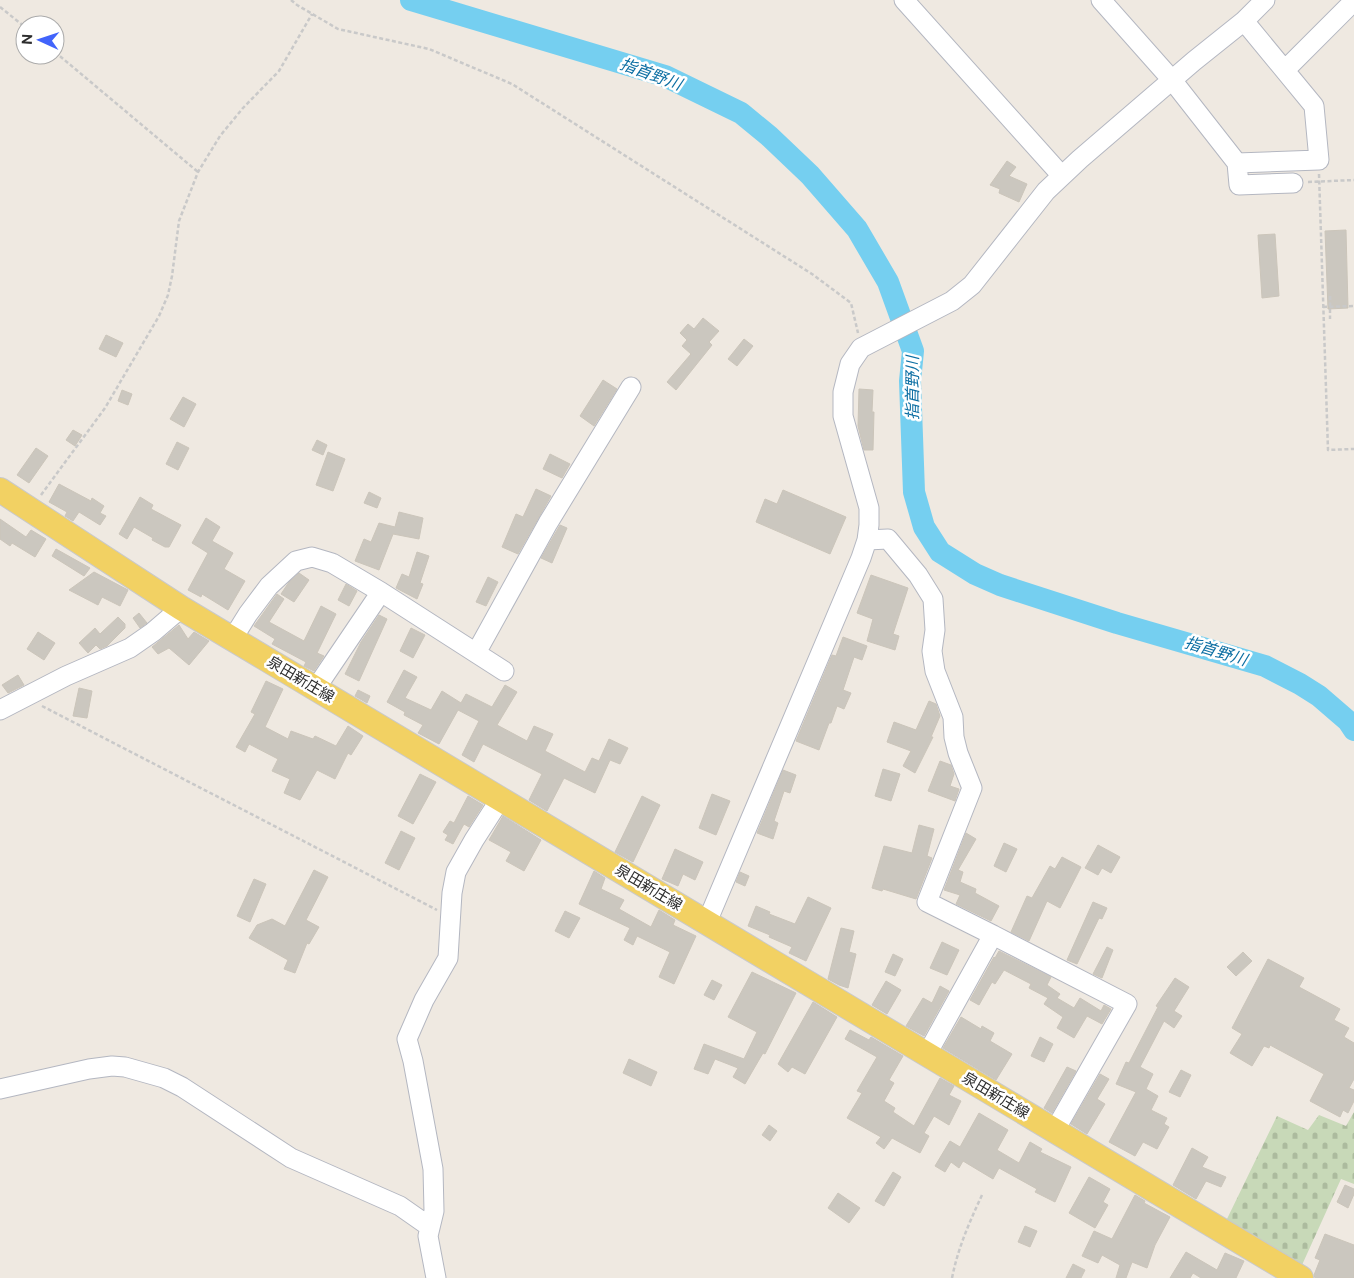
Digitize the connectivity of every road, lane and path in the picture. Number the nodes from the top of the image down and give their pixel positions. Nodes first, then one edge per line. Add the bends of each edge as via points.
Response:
1 (291, 0) edge
2 (904, 0) edge
3 (1101, 0) edge
4 (1265, 0) edge
5 (1354, 1) edge
6 (0, 7) edge
7 (312, 14) junction
8 (15, 19) edge
9 (1244, 21) junction
10 (65, 60) edge
11 (1285, 70) junction
12 (1172, 80) junction
13 (1319, 160) junction
14 (1237, 163) junction
15 (198, 172) junction
16 (1062, 176) junction
17 (1354, 180) edge
18 (1320, 182) junction
19 (1293, 183) joint
20 (1330, 296) dead end
21 (1354, 306) edge
22 (1323, 307) junction
23 (1330, 307) junction
24 (1330, 319) dead end
25 (861, 348) junction
26 (631, 387) dead end
27 (1354, 449) edge
28 (0, 490) edge
29 (30, 510) junction
30 (867, 540) junction
31 (381, 592) junction
32 (182, 608) junction
33 (233, 638) junction
34 (476, 654) junction
35 (504, 672) dead end
36 (316, 688) junction
37 (25, 697) junction
38 (0, 710) edge
39 (501, 798) junction
40 (450, 917) junction
41 (706, 922) junction
42 (994, 935) junction
43 (928, 1054) junction
44 (0, 1089) edge
45 (1055, 1130) junction
46 (982, 1195) dead end
47 (430, 1227) junction
48 (436, 1278) edge
49 (952, 1278) edge
50 (1301, 1278) edge

1 - 7 path
2 - 16 street
3 - 12 street
4 - 9 street
5 - 11 street
6 - 8 path
7 - 15 path via 279,71 242,108
7 - 25 path via 338,29 429,49 512,84 812,274 851,303
9 - 11 street
9 - 12 street
10 - 15 path
11 - 13 street via 1314,106
12 - 14 street
12 - 16 street
13 - 14 street
13 - 18 path
14 - 19 street via 1239,185
15 - 29 path via 179,221 168,295 159,316 105,408
16 - 25 street via 972,285 952,302
17 - 18 path
18 - 19 path
18 - 22 path
20 - 23 path
21 - 23 path
22 - 23 path
22 - 27 path via 1328,450
23 - 24 path
25 - 30 street via 850,364 843,392 843,416 869,508
26 - 34 street via 548,523
28 - 29 main road, 泉田新庄線
29 - 32 main road, 泉田新庄線
30 - 41 street
30 - 42 street via 888,539 933,599 935,671 953,717 958,753 972,788 927,902
31 - 33 street via 332,563 312,557 296,561 269,586
31 - 34 street
31 - 36 street
32 - 33 main road, 泉田新庄線
32 - 37 street via 130,648 96,661
33 - 36 main road, 泉田新庄線
34 - 35 street
36 - 39 main road, 泉田新庄線
37 - 38 street
37 - 40 path
39 - 40 street via 456,872
39 - 41 main road, 泉田新庄線
40 - 47 street via 448,958 424,1000 408,1039 432,1169 434,1211
41 - 43 main road, 泉田新庄線
42 - 43 street
42 - 45 street via 1127,1004
43 - 45 main road, 泉田新庄線
44 - 47 street via 112,1066 125,1066 164,1078 291,1158 400,1206
45 - 50 main road, 泉田新庄線
46 - 49 path via 966,1228
47 - 48 street via 428,1236

